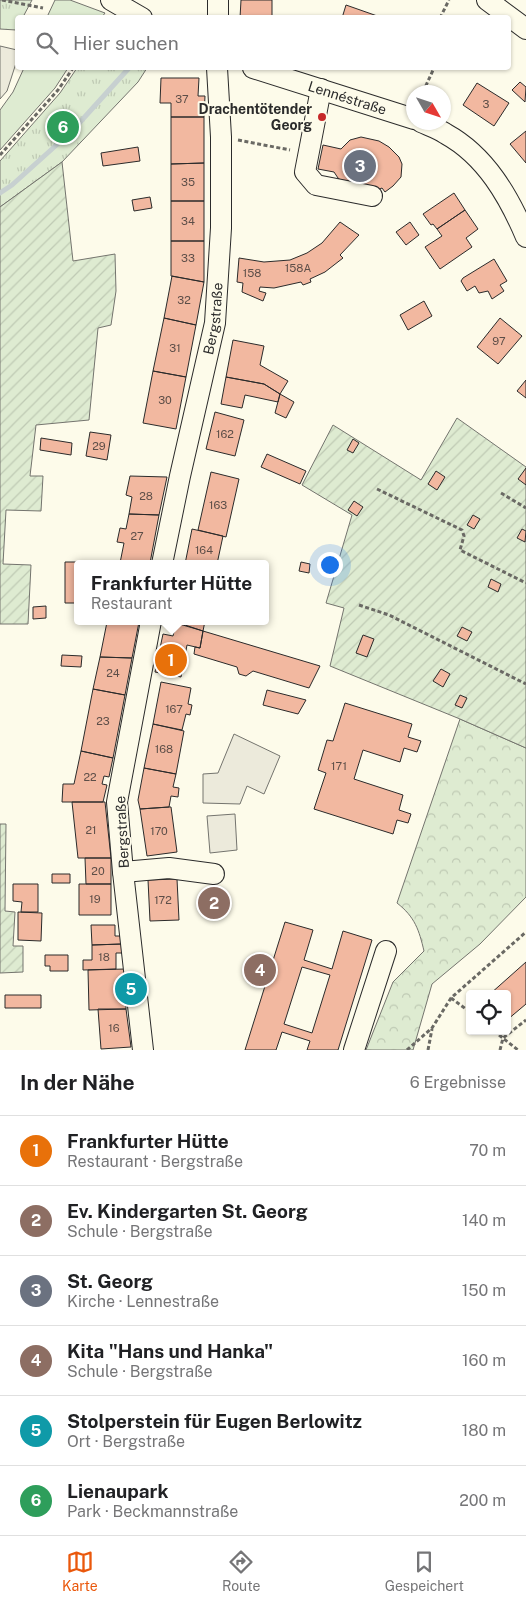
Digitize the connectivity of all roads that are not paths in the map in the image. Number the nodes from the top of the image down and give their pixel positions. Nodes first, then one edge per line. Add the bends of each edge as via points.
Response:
1 (111, 0) edge
2 (218, 0) edge
3 (486, 0) edge
4 (137, 15) edge
5 (218, 15) edge
6 (507, 15) edge
7 (511, 18) edge
8 (526, 29) edge
9 (217, 70) edge
10 (260, 70) edge
11 (321, 88) junction
12 (406, 116) edge
13 (438, 130) edge
14 (372, 196) dead end
15 (526, 237) edge
16 (163, 560) edge
17 (151, 625) edge
18 (123, 872) junction
19 (214, 874) dead end
20 (386, 951) dead end
21 (148, 1048) edge
22 (354, 1050) edge

1 - 4 street
2 - 5 street
3 - 6 street
7 - 8 street
9 - 16 street, Bergstraße via 221,228 215,323
10 - 11 street, Lennéstraße
11 - 12 street, Lennéstraße
11 - 14 street via 305,172 316,185
13 - 15 street via 474,154 498,182
17 - 18 street, Bergstraße via 117,802
18 - 19 street via 168,868
18 - 21 street, Bergstraße
20 - 22 street

